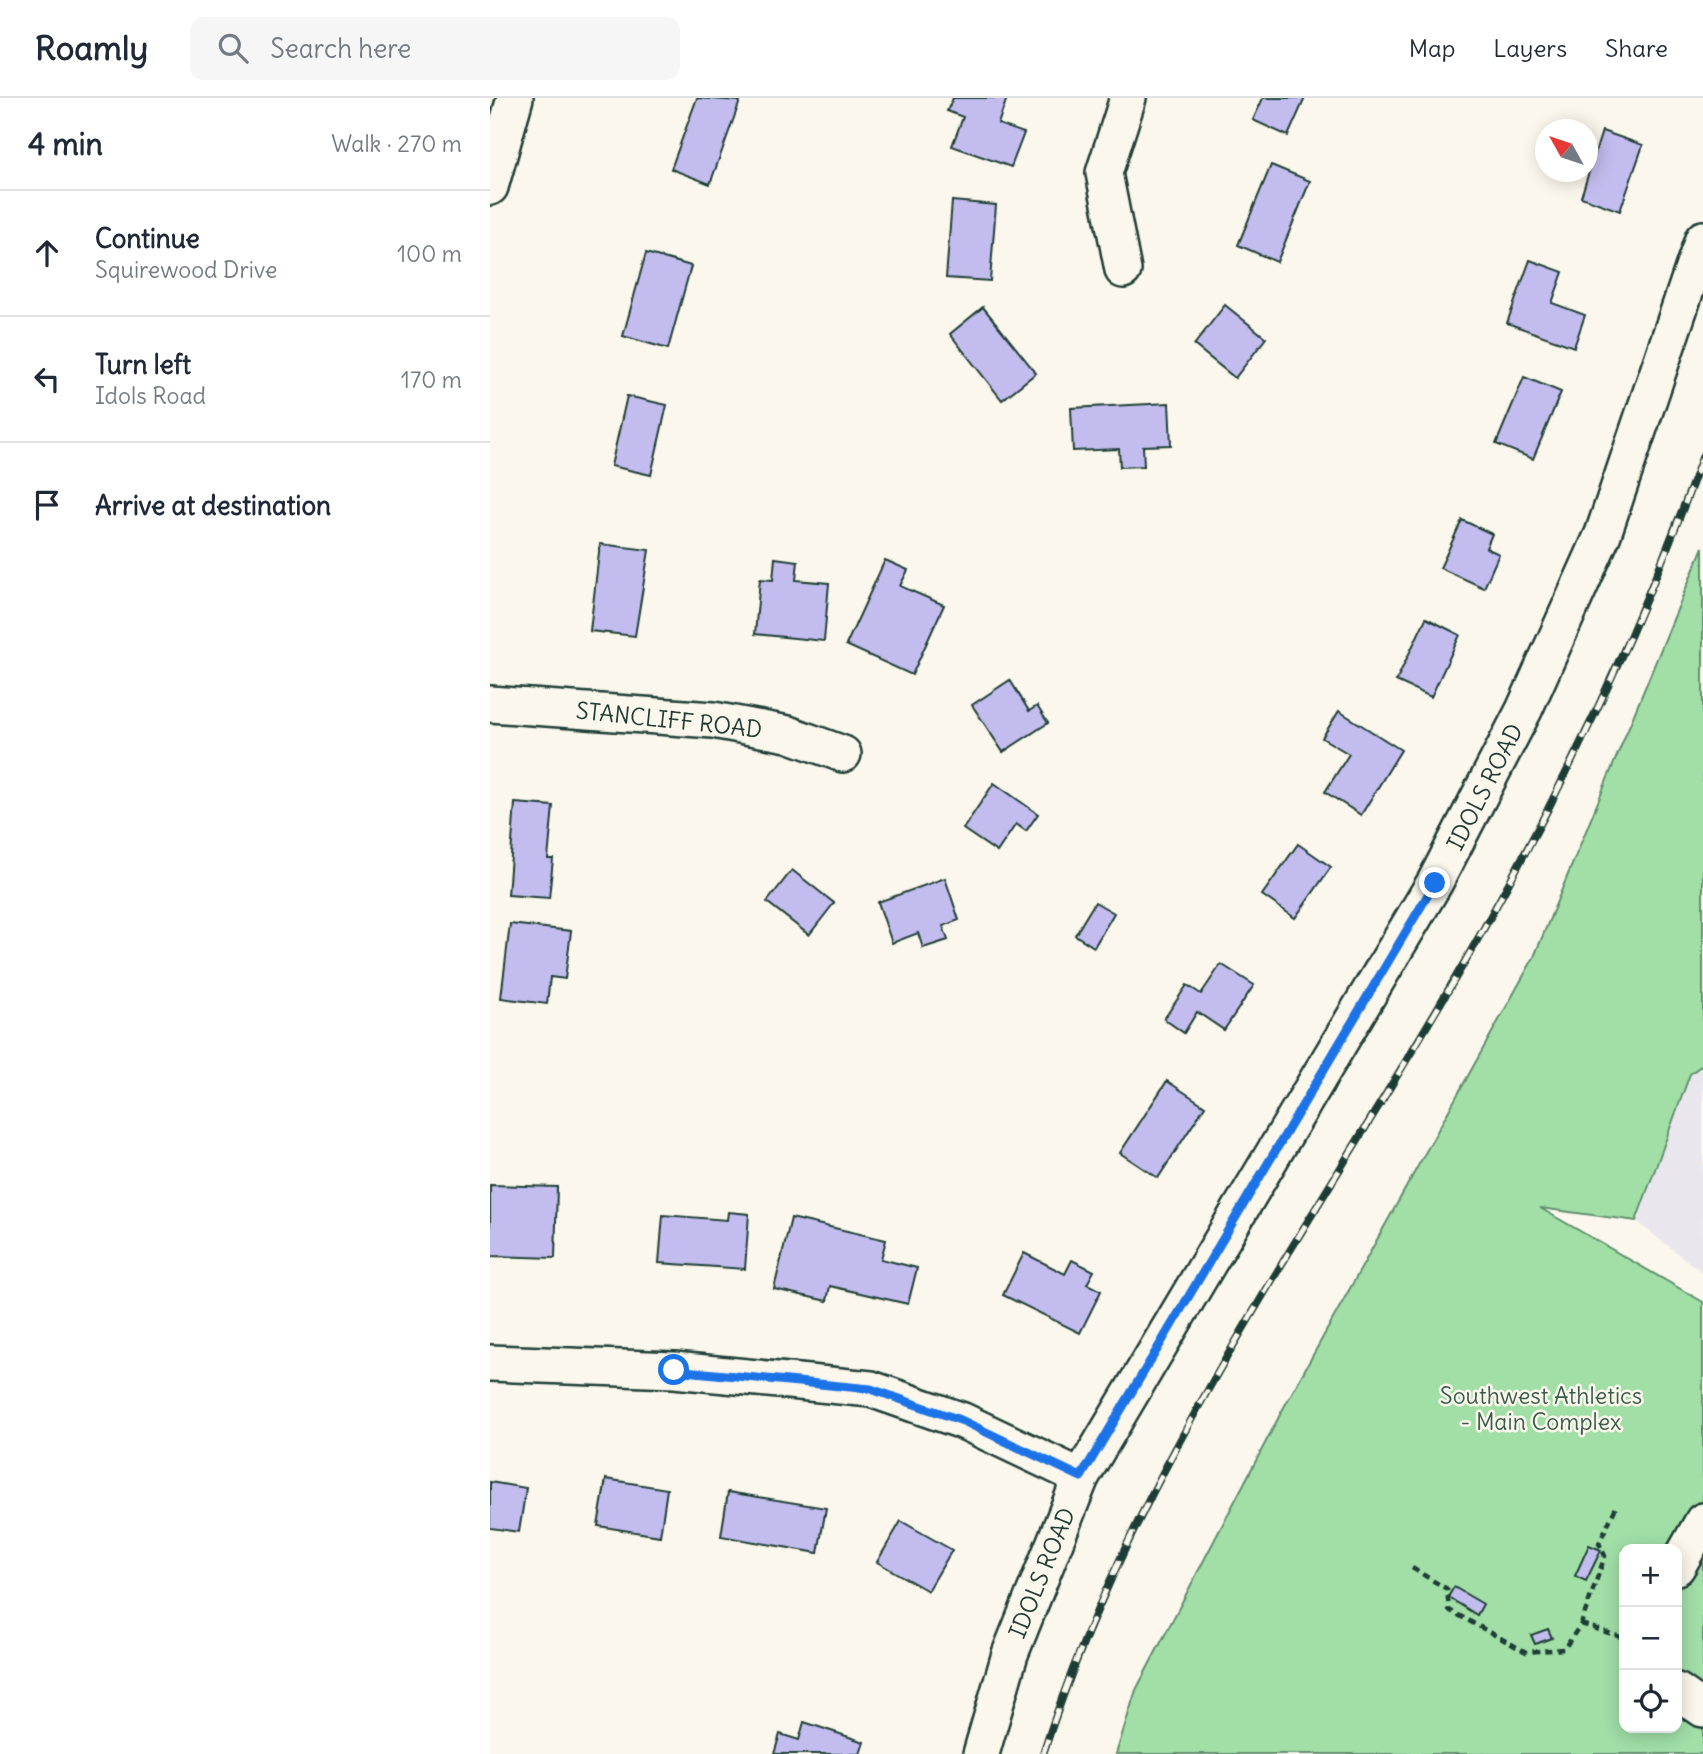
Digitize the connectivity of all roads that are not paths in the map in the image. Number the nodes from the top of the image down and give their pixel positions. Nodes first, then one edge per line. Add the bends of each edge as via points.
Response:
1 (515, 98) edge
2 (1128, 98) edge
3 (490, 187) edge
4 (1703, 239) edge
5 (1123, 270) dead end
6 (490, 704) edge
7 (843, 754) dead end
8 (490, 1363) edge
9 (1081, 1477) junction
10 (1703, 1521) edge
11 (1682, 1558) edge
12 (1682, 1694) edge
13 (1703, 1709) edge
14 (981, 1754) edge

1 - 3 street
2 - 5 street via 1104,173
4 - 9 street, IDOLS ROAD via 1603,534 1524,710 1435,883
6 - 7 street, STANCLIFF ROAD via 713,720 788,734
8 - 9 street via 674,1370 871,1389 963,1421
9 - 14 street, IDOLS ROAD via 1010,1654
10 - 11 street
12 - 13 street

